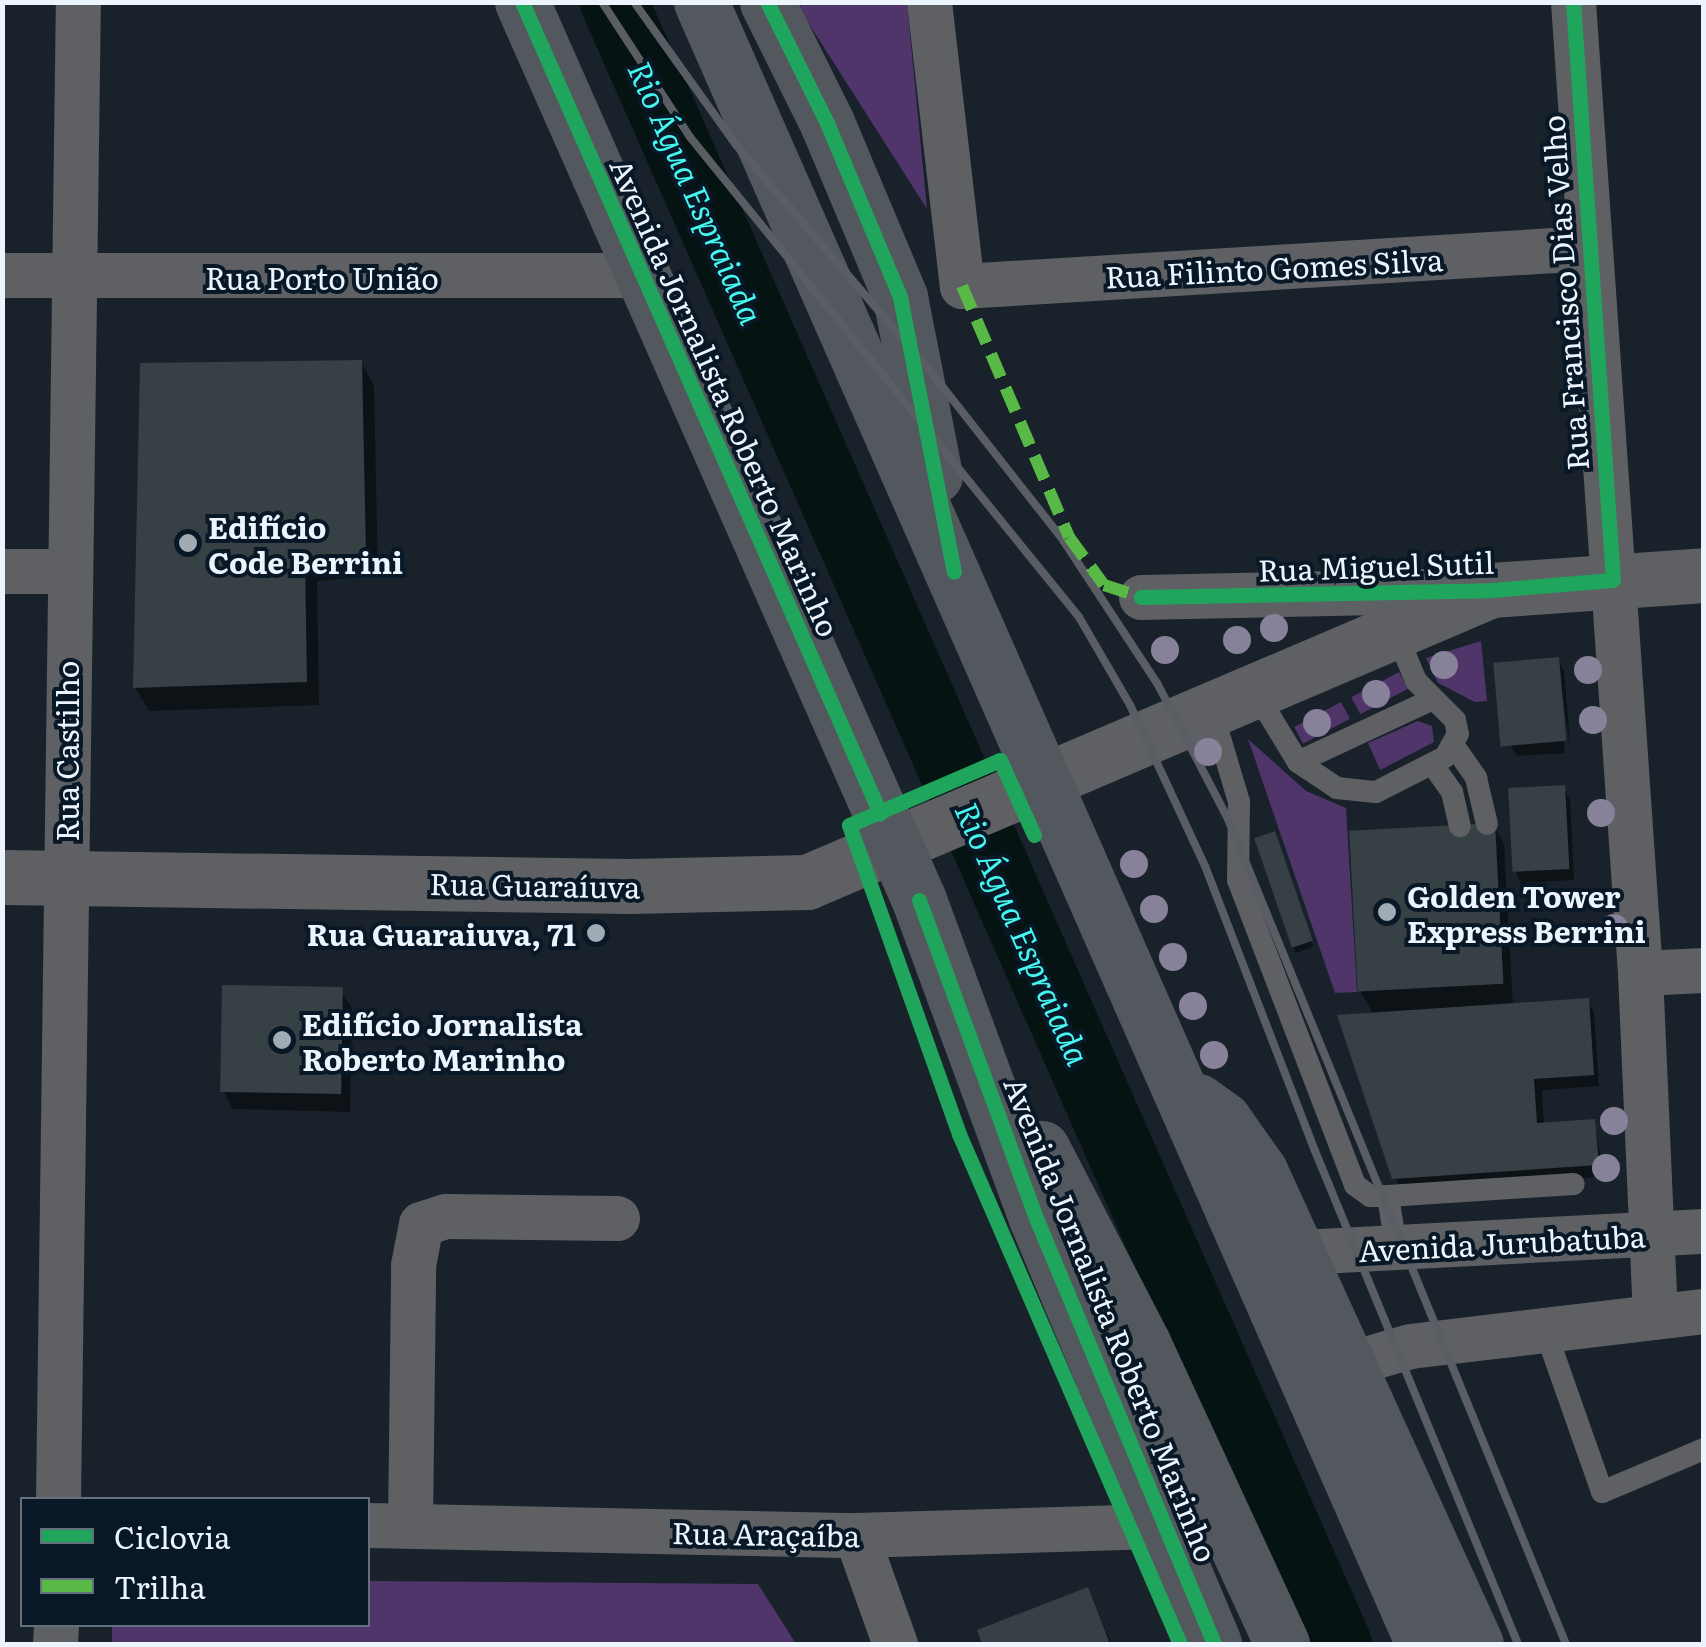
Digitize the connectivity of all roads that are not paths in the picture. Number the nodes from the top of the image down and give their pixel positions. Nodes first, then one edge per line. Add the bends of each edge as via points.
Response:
1 (78, 2) edge
2 (522, 2) edge
3 (701, 2) edge
4 (767, 2) edge
5 (930, 2) edge
6 (1574, 2) edge
7 (1586, 248) junction
8 (2, 275) edge
9 (641, 275) junction
10 (75, 276) junction
11 (2, 570) edge
12 (66, 571) junction
13 (954, 572) junction
14 (1704, 574) edge
15 (1613, 580) junction
16 (1491, 590) junction
17 (1141, 597) dead end
18 (1396, 630) junction
19 (1232, 699) junction
20 (1430, 700) junction
21 (1454, 746) junction
22 (1298, 762) junction
23 (1433, 765) junction
24 (1025, 787) junction
25 (1486, 824) dead end
26 (1460, 826) dead end
27 (915, 839) junction
28 (2, 877) edge
29 (65, 878) junction
30 (948, 968) junction
31 (1704, 970) edge
32 (1640, 974) junction
33 (1574, 1184) dead end
34 (1388, 1196) junction
35 (617, 1218) dead end
36 (1704, 1232) edge
37 (1651, 1234) junction
38 (1396, 1247) junction
39 (1278, 1256) junction
40 (1704, 1311) edge
41 (1656, 1312) junction
42 (1544, 1327) junction
43 (1352, 1363) junction
44 (1704, 1448) edge
45 (58, 1497) edge
46 (389, 1525) edge
47 (1165, 1526) junction
48 (856, 1536) junction
49 (895, 1644) edge
50 (1214, 1644) edge
51 (1282, 1644) edge
52 (1424, 1644) edge
53 (1476, 1644) edge

1 - 10 street, Rua Castilho
2 - 9 main road, Avenida Jornalista Roberto Marinho
3 - 13 main road
4 - 13 main road via 827,122 900,297
5 - 7 street, Rua Filinto Gomes Silva via 962,286
6 - 7 street, Rua Francisco Dias Velho
7 - 15 street, Rua Francisco Dias Velho
8 - 10 street, Rua Porto União
9 - 10 street, Rua Porto União
9 - 27 main road, Avenida Jornalista Roberto Marinho
10 - 12 street, Rua Castilho
11 - 12 street
12 - 29 street, Rua Castilho
13 - 24 main road
14 - 15 street, Rua Miguel Sutil
15 - 16 street, Rua Miguel Sutil
15 - 32 street, Rua Francisco Dias Velho
16 - 17 street, Rua Miguel Sutil
16 - 18 street, Rua Miguel Sutil
18 - 19 street, Rua Miguel Sutil
18 - 20 lane
19 - 22 lane
19 - 24 street, Rua Miguel Sutil
19 - 34 lane via 1238,880 1355,1185 1370,1196
20 - 21 lane via 1455,720
20 - 22 lane
21 - 23 lane
21 - 25 lane via 1476,778
22 - 23 lane via 1337,788 1362,794
23 - 26 lane via 1452,792
24 - 27 street, Rua Guaraíuva
24 - 39 main road via 1176,1084
27 - 29 street, Rua Guaraíuva via 807,882 746,885
27 - 30 main road, Avenida Jornalista Roberto Marinho
28 - 29 street, Rua Guaraíuva
29 - 45 street, Rua Castilho
30 - 47 main road, Avenida Jornalista Roberto Marinho via 1036,1218
30 - 51 main road via 1143,1344
31 - 32 street
32 - 37 street, Rua Francisco Dias Velho
33 - 34 lane
34 - 38 lane
35 - 46 street via 446,1216 421,1224
36 - 37 street, Avenida Jurubatuba
37 - 38 street, Avenida Jurubatuba
37 - 41 street, Rua Francisco Dias Velho
38 - 39 street, Avenida Jurubatuba
39 - 43 main road
39 - 52 main road
40 - 41 street
41 - 42 street
42 - 43 street via 1410,1346
42 - 44 lane via 1602,1492
43 - 53 main road
46 - 48 street, Rua Araçaíba
47 - 48 street, Rua Araçaíba
47 - 50 main road, Avenida Jornalista Roberto Marinho
48 - 49 street

